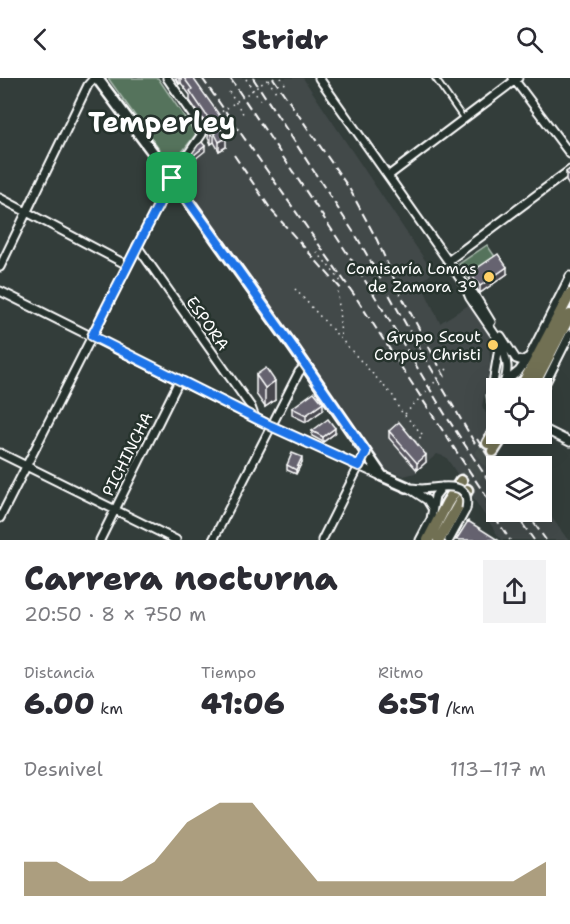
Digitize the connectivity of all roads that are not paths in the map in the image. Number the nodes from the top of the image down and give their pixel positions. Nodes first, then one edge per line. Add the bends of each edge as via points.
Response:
1 (95, 78) edge
2 (167, 78) edge
3 (319, 78) edge
4 (435, 78) edge
5 (515, 79) edge
6 (464, 119) junction
7 (570, 154) edge
8 (570, 170) edge
9 (388, 176) junction
10 (172, 178) junction
11 (0, 198) edge
12 (26, 211) junction
13 (137, 246) junction
14 (448, 261) junction
15 (126, 266) junction
16 (0, 267) edge
17 (570, 276) edge
18 (0, 291) edge
19 (570, 294) edge
20 (570, 315) edge
21 (570, 334) edge
22 (92, 336) junction
23 (501, 340) junction
24 (529, 357) junction
25 (306, 365) junction
26 (494, 378) edge
27 (506, 378) edge
28 (512, 378) edge
29 (526, 378) edge
30 (537, 378) edge
31 (548, 378) edge
32 (179, 381) junction
33 (255, 418) junction
34 (271, 426) junction
35 (552, 433) edge
36 (570, 442) edge
37 (366, 452) junction
38 (0, 453) edge
39 (26, 466) junction
40 (359, 466) junction
41 (382, 476) junction
42 (407, 487) junction
43 (442, 487) junction
44 (115, 510) junction
45 (433, 510) junction
46 (0, 518) edge
47 (100, 540) edge
48 (176, 540) edge
49 (213, 540) edge
50 (322, 540) edge
51 (420, 540) edge
52 (428, 540) edge
53 (439, 540) edge
54 (449, 540) edge

1 - 10 street
1 - 12 street
2 - 10 street via 203,130
3 - 9 street
4 - 6 lane
5 - 6 street
5 - 7 street
6 - 9 street
8 - 14 street
9 - 14 street
10 - 13 street
10 - 25 street
11 - 12 street
12 - 15 street
12 - 16 street
13 - 15 street
13 - 33 street, ESPORA
14 - 23 street
15 - 22 street
17 - 24 street
18 - 22 street
19 - 29 main road
20 - 30 main road
21 - 31 street
22 - 32 street
22 - 39 street
23 - 24 street via 516,359
23 - 26 street
23 - 27 street
24 - 28 street
25 - 34 street
25 - 37 street
32 - 33 street
32 - 44 street, PICHINCHA
33 - 34 street
34 - 40 street
34 - 49 street
35 - 36 street
37 - 40 street
37 - 41 street
38 - 39 street
39 - 44 street
39 - 46 street
40 - 41 street
40 - 50 street
41 - 42 street
42 - 43 street
42 - 45 street via 427,500
43 - 45 street via 435,496
43 - 54 street, bridge via 462,490 467,498 466,509
44 - 47 street, PICHINCHA
44 - 48 street
45 - 51 street
52 - 53 main road via 447,503 464,485

